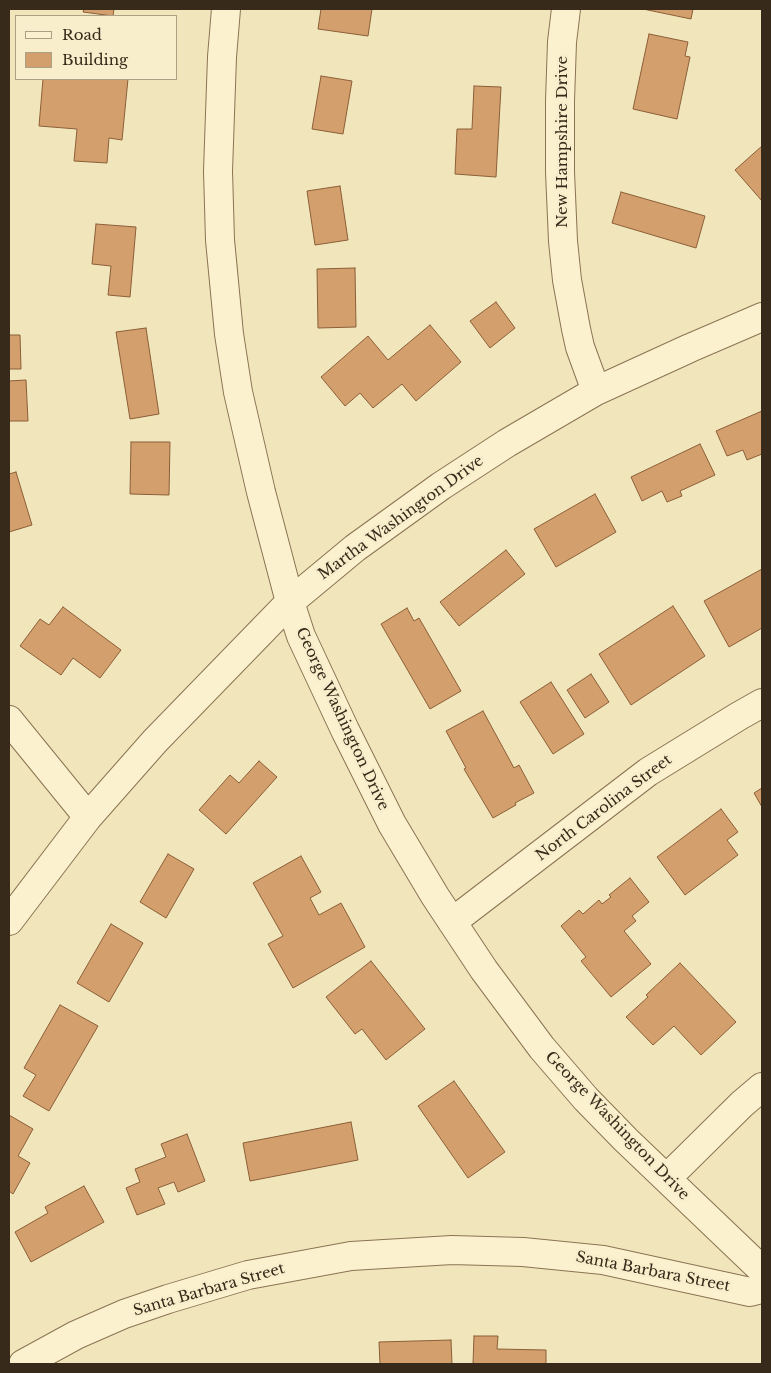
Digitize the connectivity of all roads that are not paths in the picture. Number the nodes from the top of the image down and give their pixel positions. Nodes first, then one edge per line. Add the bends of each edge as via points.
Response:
1 (226, 9) edge
2 (566, 9) edge
3 (762, 317) edge
4 (596, 392) junction
5 (290, 602) junction
6 (762, 703) edge
7 (9, 720) edge
8 (88, 817) junction
9 (9, 921) edge
10 (452, 922) junction
11 (762, 1087) edge
12 (667, 1178) junction
13 (762, 1270) edge
14 (762, 1289) edge
15 (23, 1364) edge

1 - 5 street, George Washington Drive via 218,171 220,240 229,334 238,392
2 - 4 street, New Hampshire Drive via 562,42 560,172 567,280 580,347
3 - 4 street, Martha Washington Drive
4 - 5 street, Martha Washington Drive via 507,443 441,486 355,548
5 - 8 street, Martha Washington Drive via 155,741
5 - 10 street, George Washington Drive via 315,668 371,785
6 - 10 street, North Carolina Street via 648,772
7 - 8 street
8 - 9 street, Martha Washington Drive
10 - 12 street, George Washington Drive via 542,1048 586,1099
11 - 12 street
12 - 13 street, George Washington Drive
14 - 15 street, Santa Barbara Street via 750,1292 603,1260 523,1252 452,1250 351,1256 248,1275 124,1314

